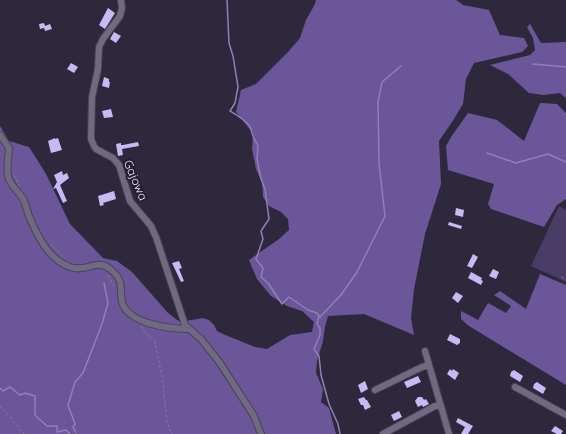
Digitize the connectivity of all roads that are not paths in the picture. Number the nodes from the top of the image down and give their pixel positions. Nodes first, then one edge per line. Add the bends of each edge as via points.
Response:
1 (121, 0) edge
2 (0, 134) edge
3 (189, 329) junction
4 (425, 351) dead end
5 (429, 366) junction
6 (514, 387) dead end
7 (375, 390) dead end
8 (441, 406) junction
9 (566, 415) edge
10 (261, 434) edge
11 (383, 434) edge
12 (449, 434) edge

1 - 3 street, Gajowa via 120,16 99,47 98,69 92,97 91,139 96,149 113,158 121,169 130,201 154,231 180,311
2 - 3 street via 9,148 9,179 25,202 46,249 60,262 74,269 103,265 113,271 120,280 122,297 130,315 169,328
3 - 10 street, Gajowa via 201,339 220,363 254,416
4 - 5 street
5 - 7 street
5 - 8 street
6 - 9 street
8 - 11 street via 435,406
8 - 12 street

